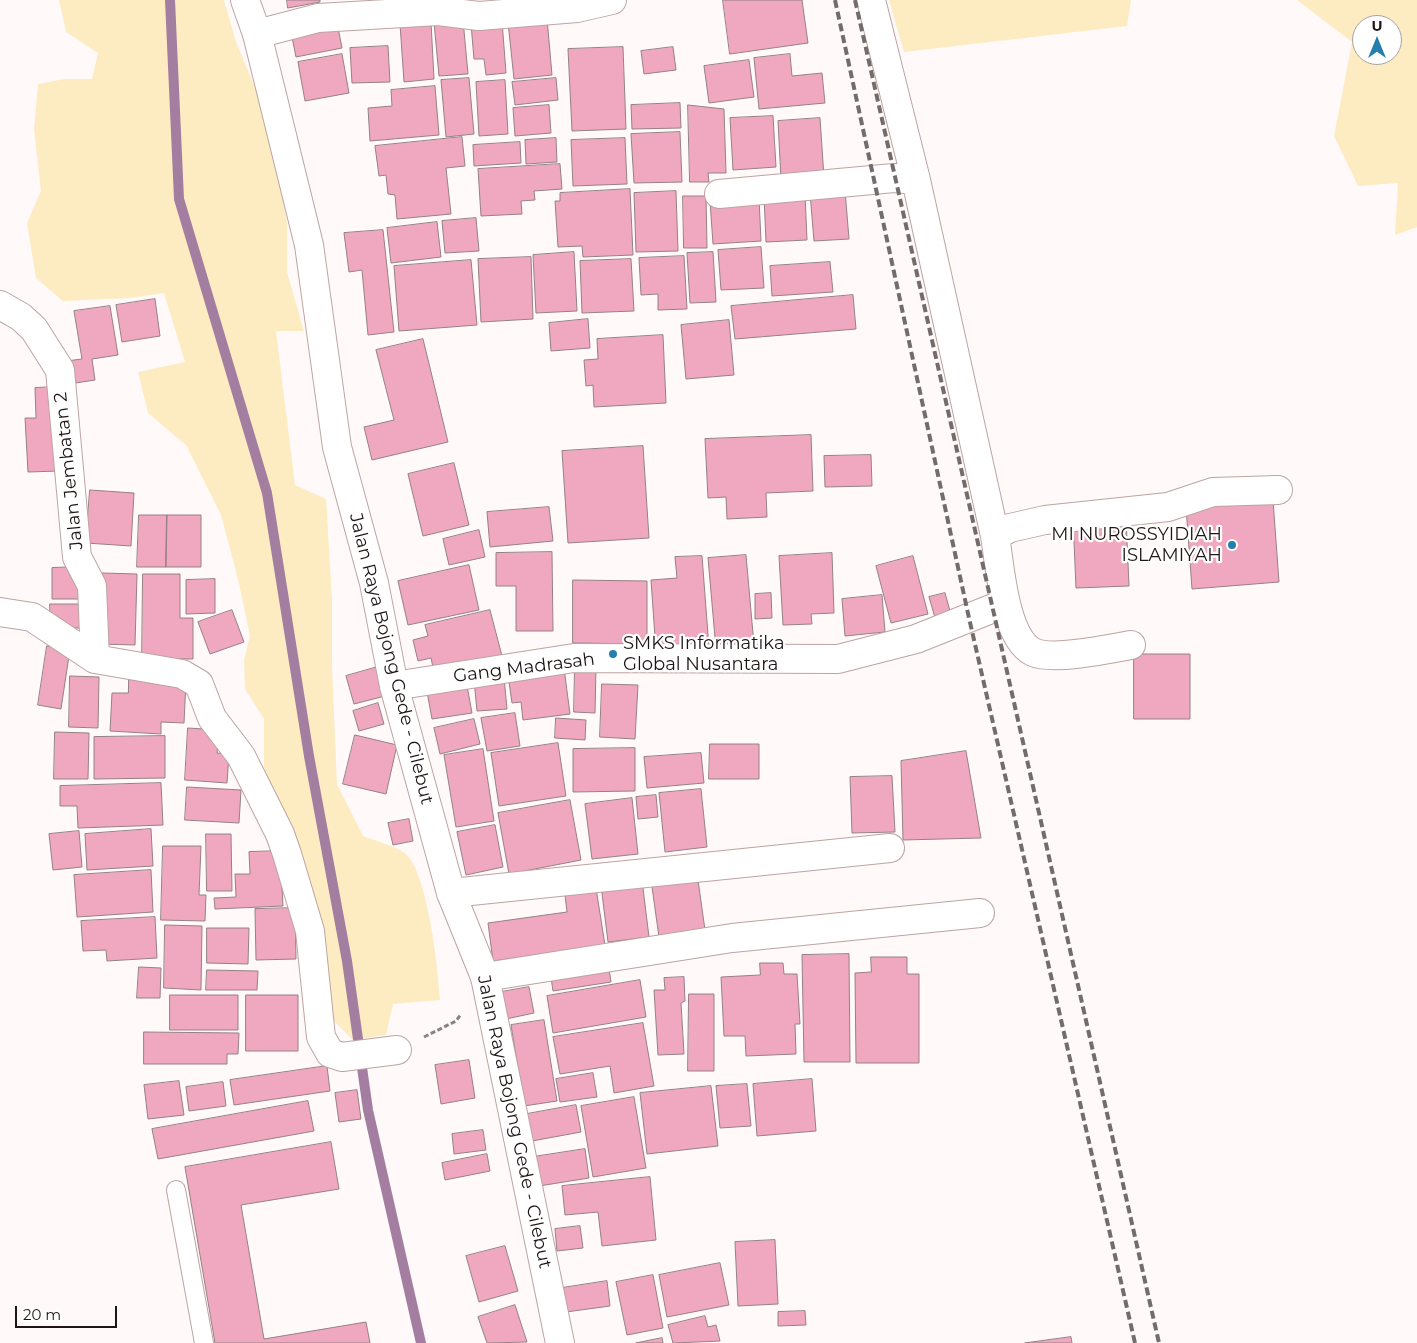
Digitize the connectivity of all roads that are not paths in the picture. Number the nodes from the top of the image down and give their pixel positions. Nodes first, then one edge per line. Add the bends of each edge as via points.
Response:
1 (245, 0) edge
2 (612, 0) edge
3 (871, 0) edge
4 (542, 5) edge
5 (257, 34) junction
6 (916, 180) junction
7 (719, 194) dead end
8 (0, 305) edge
9 (1278, 490) dead end
10 (996, 536) junction
11 (1006, 603) junction
12 (0, 612) edge
13 (1132, 645) dead end
14 (95, 659) junction
15 (394, 686) junction
16 (890, 848) dead end
17 (451, 893) junction
18 (980, 913) dead end
19 (485, 977) junction
20 (393, 1051) road end
21 (176, 1190) dead end
22 (204, 1343) edge
23 (560, 1343) edge

1 - 5 street, Jalan Raya Bojong Gede - Cilebut
2 - 4 street via 577,8
3 - 6 street
4 - 5 street via 479,16 438,11 318,18
5 - 15 street, Jalan Raya Bojong Gede - Cilebut via 309,245 337,447 374,583
6 - 7 street via 894,178
6 - 10 street
8 - 14 street, Jalan Jembatan 2 via 21,316 34,329 60,370 77,557 92,586
9 - 10 street via 1213,492 1168,507 1045,520 1010,528
10 - 11 street
11 - 13 street via 1019,641 1034,652 1072,653
11 - 15 street, Gang Madrasah via 916,639 838,659 574,658
12 - 14 street via 32,617
14 - 20 street via 182,674 199,684 212,718 241,756 280,834 310,931 321,1037 330,1053 342,1057
15 - 17 street, Jalan Raya Bojong Gede - Cilebut
16 - 17 street
17 - 19 street, Jalan Raya Bojong Gede - Cilebut
18 - 19 street via 732,938
19 - 23 street, Jalan Raya Bojong Gede - Cilebut
21 - 22 lane

